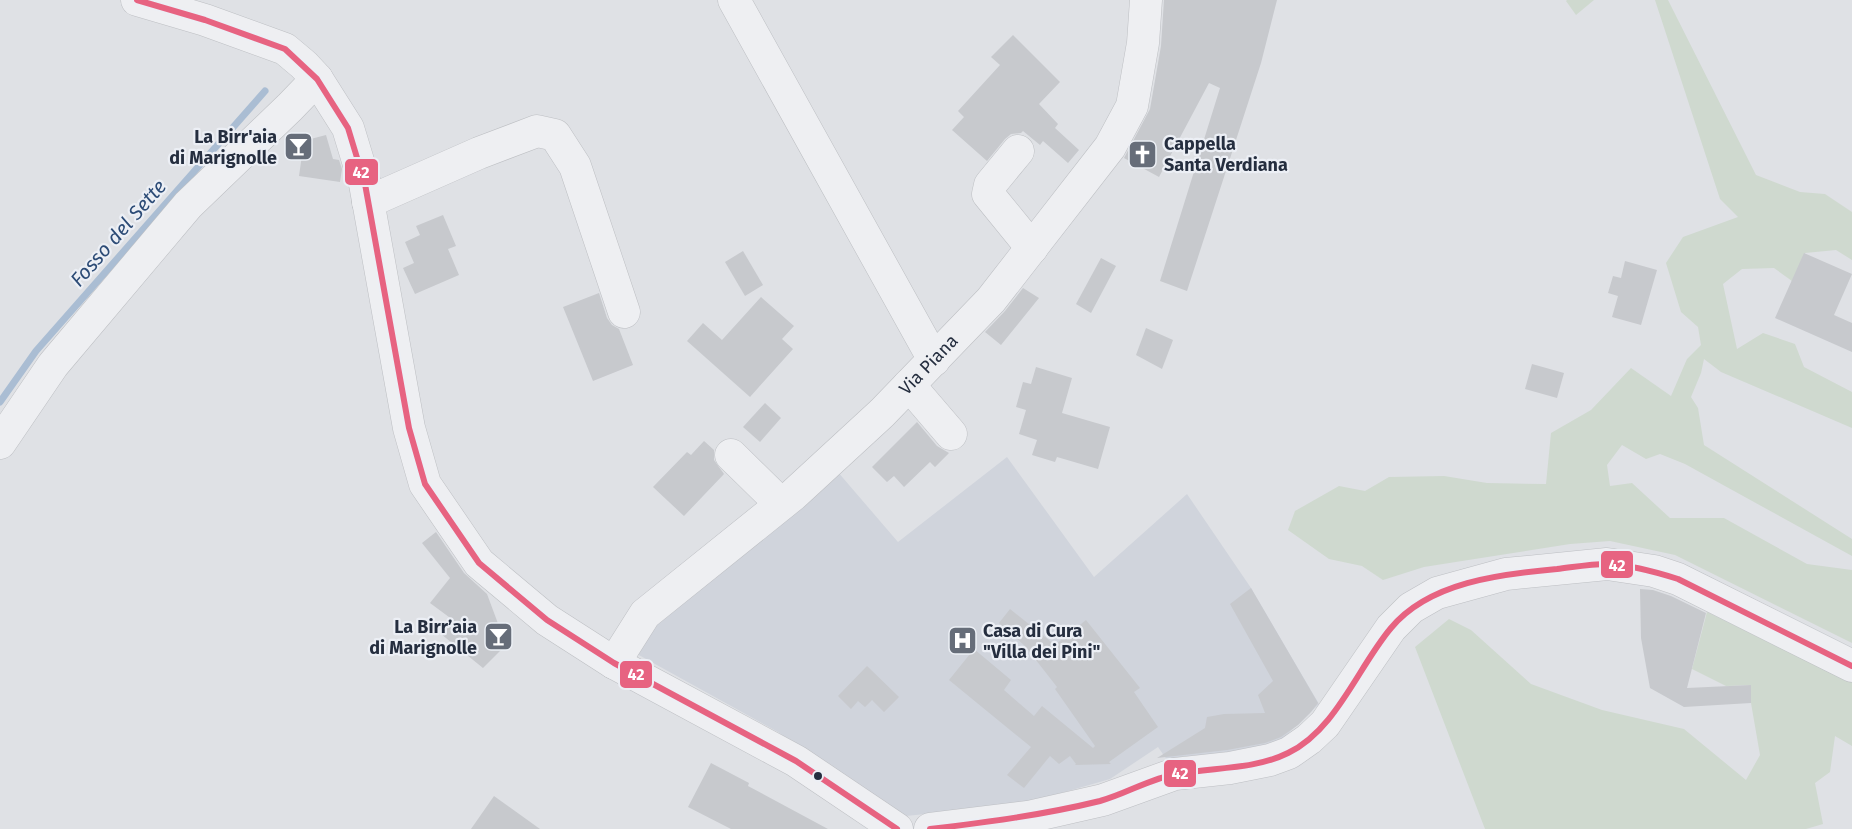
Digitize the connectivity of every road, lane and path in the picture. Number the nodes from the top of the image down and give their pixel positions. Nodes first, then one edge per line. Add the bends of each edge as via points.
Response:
1 (138, 0) edge
2 (734, 0) edge
3 (1146, 0) edge
4 (317, 79) junction
5 (1018, 151) dead end
6 (368, 202) junction
7 (1032, 248) junction
8 (624, 312) dead end
9 (934, 360) junction
10 (909, 385) junction
11 (951, 434) dead end
12 (0, 443) edge
13 (731, 455) dead end
14 (782, 504) junction
15 (614, 663) junction
16 (1852, 666) edge
17 (897, 829) edge
18 (930, 829) edge

1 - 4 street via 285,49
2 - 9 street
3 - 7 street, Via Piana via 1132,106 1110,147
4 - 6 street via 348,128
4 - 12 street via 188,205 53,365
5 - 7 street via 990,184 988,194
6 - 8 street via 537,131 555,135 575,166
6 - 15 street via 409,428 425,484 479,563 547,620
7 - 9 street, Via Piana via 992,300
9 - 10 street, Via Piana
10 - 11 street
10 - 14 street, Via Piana
13 - 14 street
14 - 15 street, Via Piana via 645,614
15 - 17 street via 796,761
16 - 18 street via 1678,579 1654,571 1607,564 1506,574 1437,593 1411,608 1378,645 1325,724 1289,753 1230,768 1175,774 1103,800 1028,817

